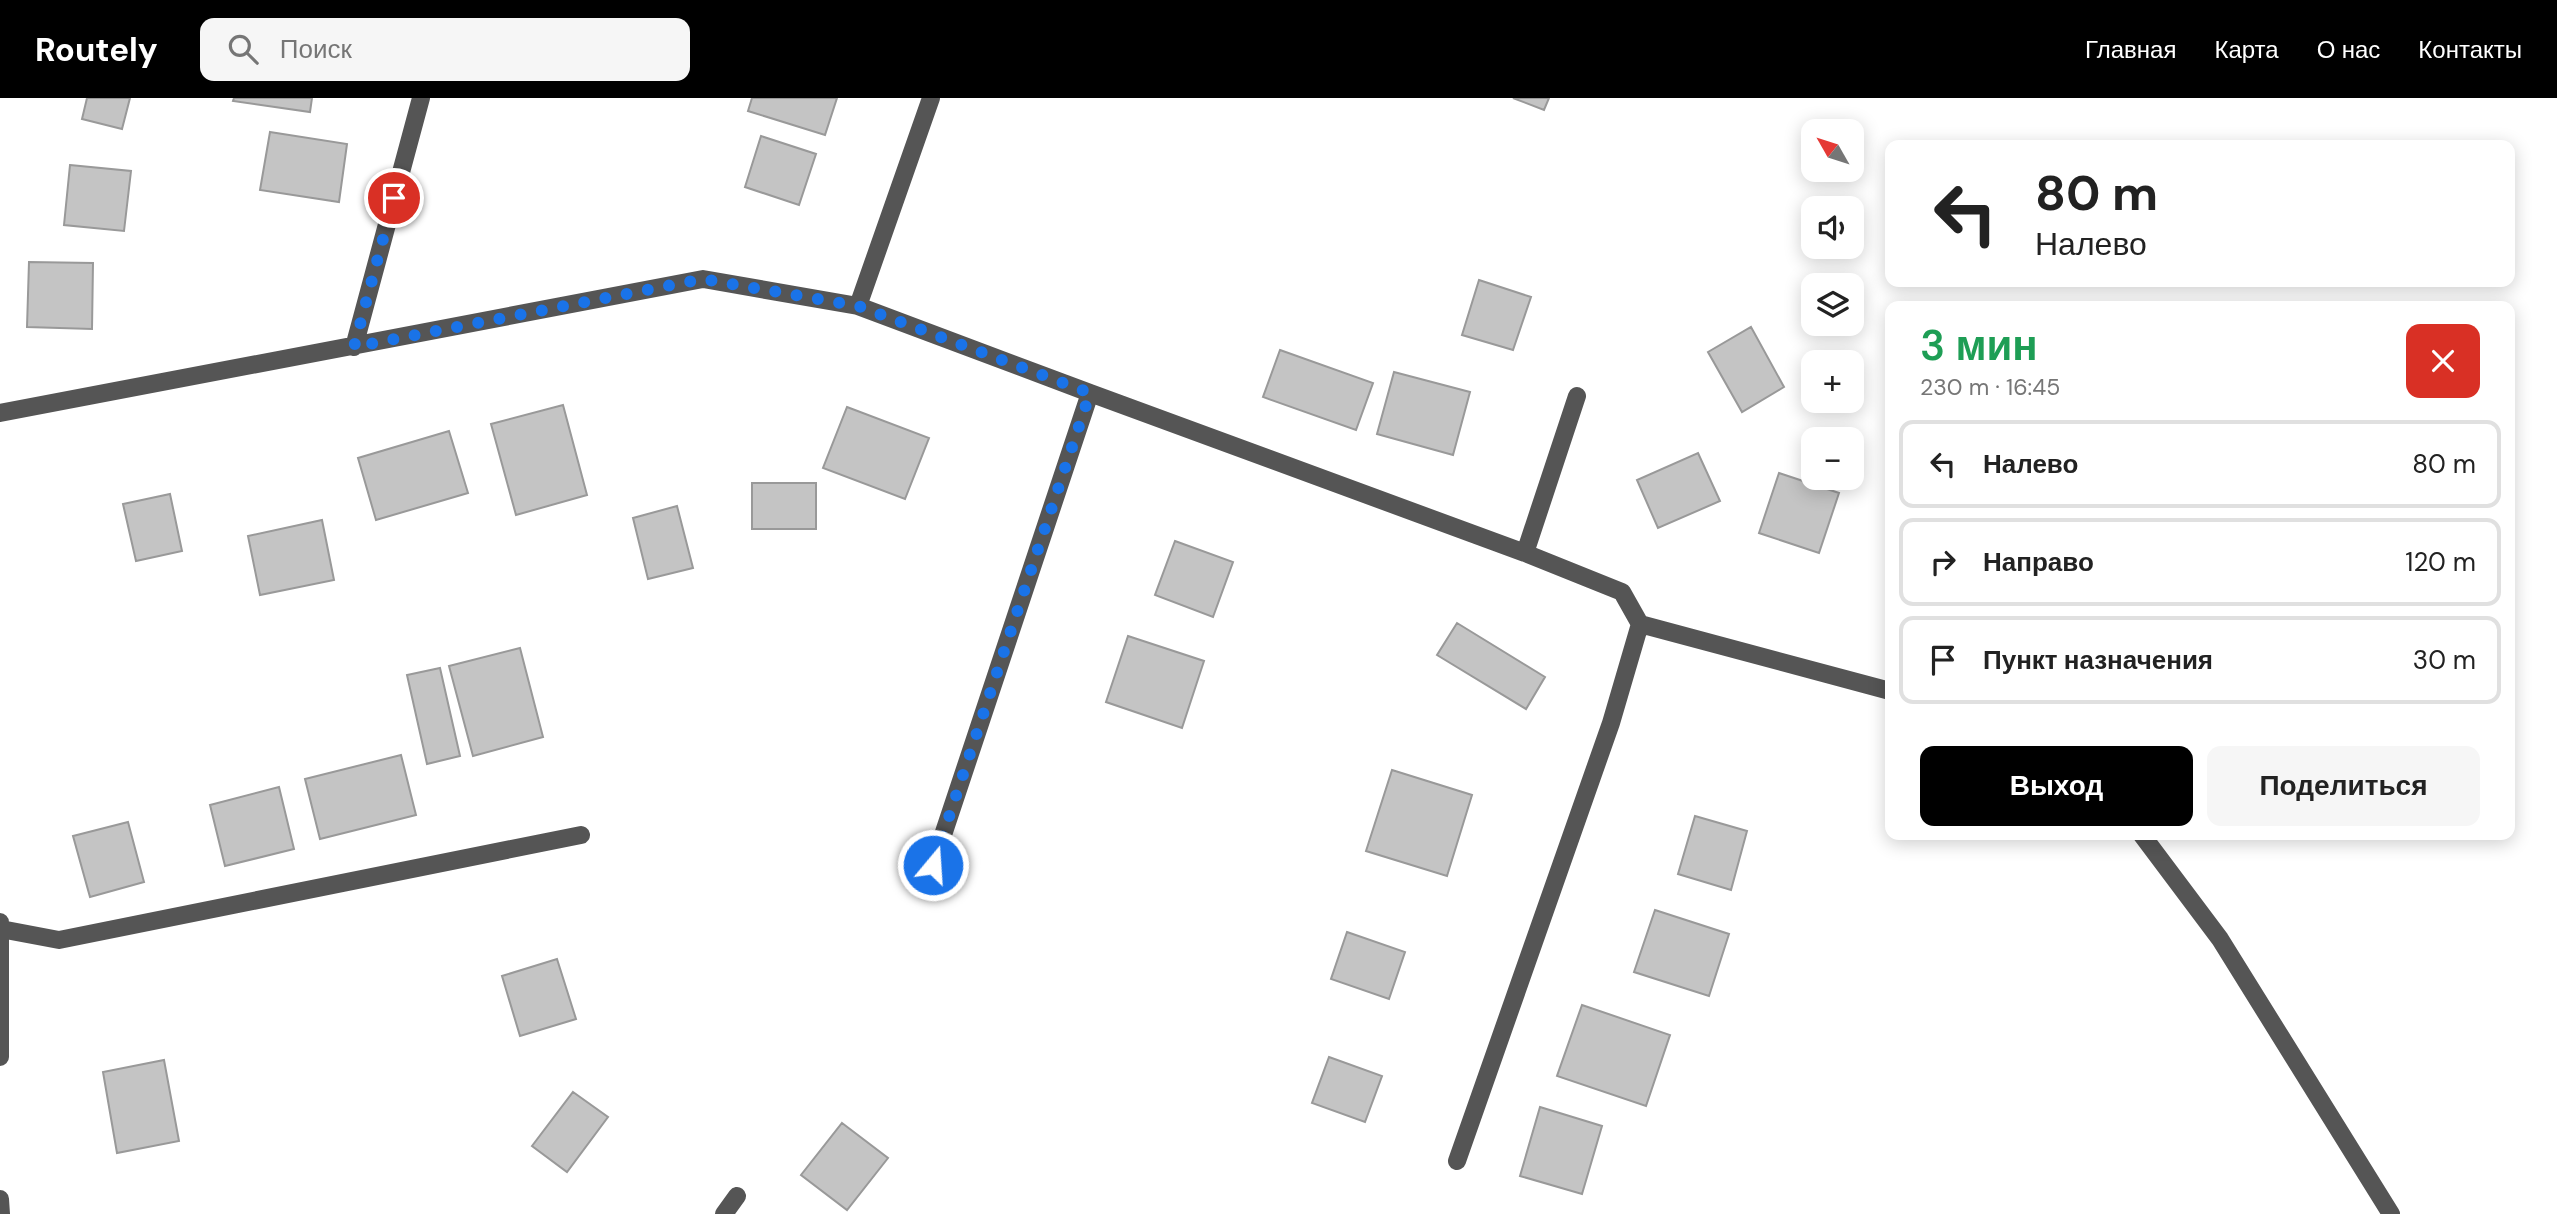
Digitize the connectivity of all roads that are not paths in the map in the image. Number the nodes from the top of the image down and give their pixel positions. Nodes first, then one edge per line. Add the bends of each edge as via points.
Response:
1 (421, 98) edge
2 (931, 98) edge
3 (858, 306) junction
4 (354, 347) junction
5 (1090, 393) junction
6 (1577, 396) dead end
7 (0, 413) edge
8 (1525, 553) junction
9 (1640, 624) junction
10 (1885, 690) edge
11 (581, 835) dead end
12 (2146, 840) edge
13 (933, 865) dead end
14 (1, 926) edge
15 (0, 1057) edge
16 (1457, 1161) dead end
17 (737, 1196) dead end
18 (0, 1199) edge
19 (1, 1214) edge
20 (724, 1214) edge
21 (2391, 1214) edge

1 - 4 lane
2 - 3 lane
3 - 4 lane via 703,279
3 - 5 lane
4 - 7 lane
5 - 8 lane
5 - 13 lane
6 - 8 lane
8 - 9 lane via 1622,592
9 - 10 lane
9 - 16 lane via 1611,723
11 - 14 lane via 59,940
12 - 21 lane via 2220,939
14 - 15 lane
17 - 20 lane
18 - 19 lane

